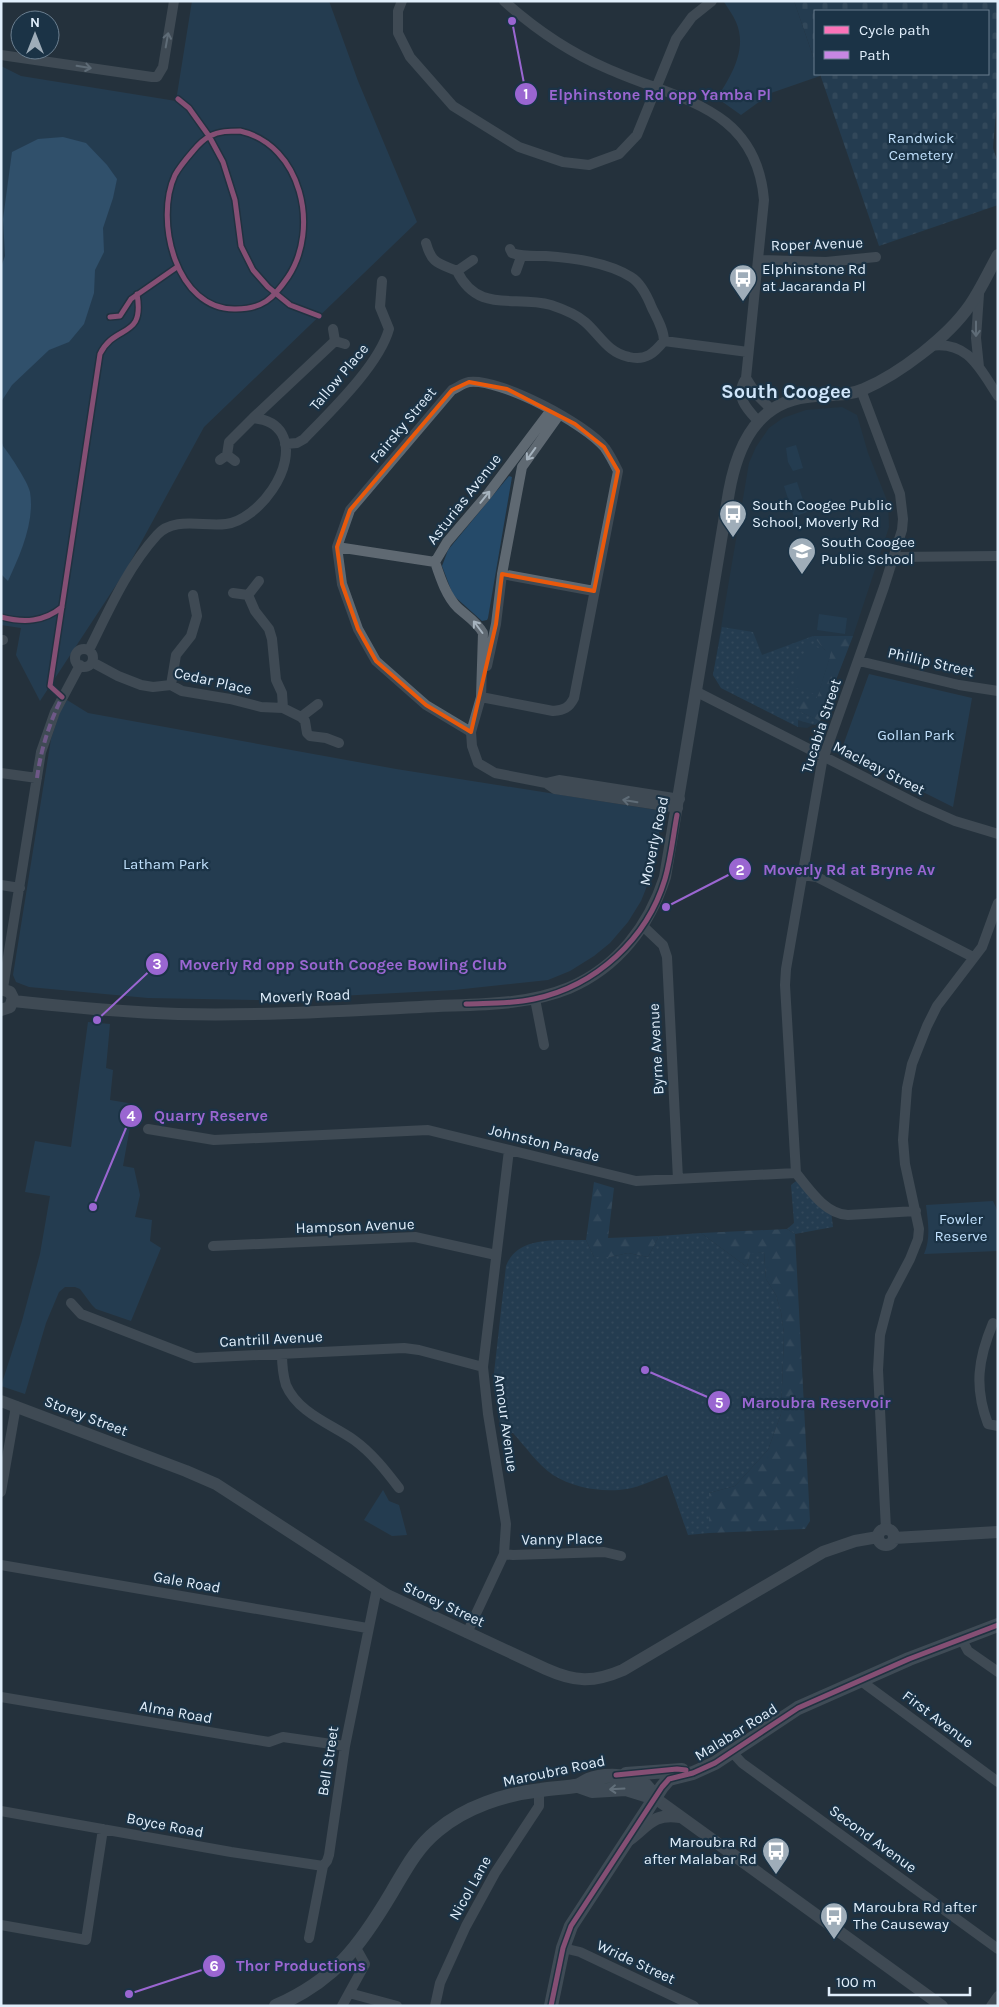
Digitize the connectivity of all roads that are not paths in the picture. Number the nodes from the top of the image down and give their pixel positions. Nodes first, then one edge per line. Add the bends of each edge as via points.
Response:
1 (174, 1) edge
2 (402, 1) edge
3 (712, 1) edge
4 (505, 2) edge
5 (1, 55) edge
6 (658, 88) junction
7 (426, 243) dead end
8 (510, 249) dead end
9 (998, 254) edge
10 (521, 256) junction
11 (876, 256) dead end
12 (473, 260) dead end
13 (758, 260) junction
14 (457, 271) junction
15 (516, 271) dead end
16 (382, 281) dead end
17 (979, 291) junction
18 (334, 328) dead end
19 (664, 341) junction
20 (929, 346) junction
21 (748, 352) junction
22 (979, 368) junction
23 (746, 378) junction
24 (862, 390) junction
25 (998, 396) edge
26 (772, 410) junction
27 (555, 412) junction
28 (253, 418) junction
29 (758, 421) junction
30 (285, 444) junction
31 (227, 459) dead end
32 (337, 546) junction
33 (998, 556) edge
34 (894, 557) junction
35 (435, 562) junction
36 (502, 574) junction
37 (259, 581) dead end
38 (594, 591) junction
39 (233, 593) dead end
40 (192, 595) dead end
41 (248, 596) junction
42 (89, 650) junction
43 (859, 661) junction
44 (92, 662) junction
45 (80, 665) junction
46 (171, 685) junction
47 (998, 691) edge
48 (697, 692) junction
49 (481, 694) junction
50 (318, 704) dead end
51 (282, 708) junction
52 (301, 717) junction
53 (471, 732) junction
54 (339, 743) dead end
55 (824, 757) junction
56 (1, 772) edge
57 (37, 778) junction
58 (679, 804) junction
59 (998, 834) edge
60 (802, 875) junction
61 (1, 885) edge
62 (20, 888) junction
63 (998, 903) edge
64 (643, 926) junction
65 (973, 957) junction
66 (2, 988) edge
67 (535, 999) junction
68 (13, 1001) junction
69 (1, 1010) edge
70 (544, 1045) dead end
71 (148, 1129) dead end
72 (509, 1150) junction
73 (796, 1173) junction
74 (678, 1179) junction
75 (916, 1211) junction
76 (213, 1246) dead end
77 (496, 1255) junction
78 (71, 1303) dead end
79 (993, 1324) dead end
80 (282, 1354) junction
81 (483, 1367) junction
82 (1, 1401) edge
83 (16, 1406) junction
84 (989, 1427) edge
85 (399, 1488) dead end
86 (1, 1492) edge
87 (998, 1532) edge
88 (886, 1535) junction
89 (504, 1554) junction
90 (621, 1556) dead end
91 (1, 1566) edge
92 (377, 1588) junction
93 (998, 1624) edge
94 (367, 1628) junction
95 (467, 1632) junction
96 (961, 1638) junction
97 (998, 1672) edge
98 (860, 1681) junction
99 (1, 1697) edge
100 (345, 1746) junction
101 (732, 1752) junction
102 (693, 1773) junction
103 (616, 1775) junction
104 (998, 1782) edge
105 (578, 1786) junction
106 (539, 1790) junction
107 (655, 1798) junction
108 (1, 1811) edge
109 (680, 1817) junction
110 (103, 1829) junction
111 (626, 1842) junction
112 (323, 1866) junction
113 (1, 1925) edge
114 (310, 1938) dead end
115 (356, 1948) junction
116 (564, 1948) junction
117 (998, 1949) edge
118 (349, 1993) junction
119 (998, 1996) edge
120 (276, 2006) edge
121 (342, 2006) edge
122 (397, 2006) edge
123 (435, 2006) edge
124 (551, 2006) edge
125 (694, 2006) edge
126 (942, 2006) edge
127 (992, 2006) edge

5 -> 1 street via 152,78 163,68
2 - 6 street via 398,11 398,33 410,57 453,106 519,147 563,162 589,165 619,154 637,135
3 - 6 street via 692,17 676,39
4 - 6 street via 528,21 592,62
6 - 13 street via 720,117 750,150 760,175 764,200
7 - 14 street via 430,258
8 - 10 street
9 - 17 street, Moverly Road
10 - 15 street
10 - 19 street via 586,262 610,267 632,277 651,305
11 - 13 street, Roper Avenue via 817,262
12 - 14 street
13 - 21 street
14 - 19 street via 471,292 490,299 550,305 576,316 619,355 647,358
16 - 30 street, Tallow Place via 380,307 389,329 381,349 304,439
17 - 20 street, Moverly Road via 959,318
17 -> 22 street via 976,324
18 - 28 street via 340,343
19 - 21 street
20 - 22 street via 942,344 959,348
20 - 24 street, Moverly Road via 887,378
21 - 23 street
22 - 25 street
23 - 26 street
23 - 29 street via 741,386 741,396 745,407
24 - 26 street, Moverly Road via 794,399
24 - 34 street, Tucabia Street via 900,494 902,530
26 - 29 street, Moverly Road
27 - 32 street, Fairsky Street via 496,384 469,382 452,390 350,510
35 -> 27 street, Asturias Avenue via 447,542
27 -> 36 street, Asturias Avenue via 522,467
27 - 38 street, Fairsky Street via 604,446 618,471
28 - 30 street via 264,419 274,426
28 - 31 street via 229,442
29 - 48 street, Moverly Road via 742,446 733,471
30 - 42 street via 283,470 250,513 226,524 174,525 157,535 127,576
32 - 35 street
32 - 53 street, Fairsky Street via 342,584 358,629 376,661 426,705
33 - 34 street
34 - 43 street, Tucabia Street
49 -> 35 street, Asturias Avenue via 483,633 479,625 456,606 441,583
36 - 38 street
36 - 49 street, Asturias Avenue via 496,624
37 - 41 street
38 - 49 street, Fairsky Street via 571,705 564,710 553,711
39 - 41 street
40 - 46 street via 197,616 191,636 176,655
41 - 51 street via 254,611 269,629
42 - 44 street
42 - 45 street via 77,653 76,660
43 - 47 street, Phillip Street
43 - 55 street, Tucabia Street
44 - 45 street
44 - 46 street, Cedar Place via 141,684 153,687
45 - 57 street via 62,697 41,752
46 - 51 street, Cedar Place via 182,691 261,707
48 - 55 street, Macleay Street
48 - 58 street, Moverly Road
49 - 53 street, Asturias Avenue
50 - 52 street
51 - 52 street, Cedar Place
52 - 54 street via 310,736
53 - 58 street, Asturias Avenue via 478,763 495,773 546,783 559,780
55 - 59 street, Macleay Street via 955,821
55 - 60 street, Tucabia Street
56 - 57 street
57 - 62 street
58 - 64 street, Moverly Road via 666,877
60 - 65 street via 817,877
60 - 73 street, Tucabia Street via 785,985
61 - 62 street
62 - 66 street
63 - 65 street via 988,935
64 - 67 street, Moverly Road via 628,946 601,970 571,987
64 - 74 street, Byrne Avenue via 663,945 667,957
65 - 75 street via 937,1006 912,1064 906,1088 905,1164
66 - 68 street via 12,994
67 - 68 street, Moverly Road via 271,1014 153,1013
67 - 70 street
68 - 69 street via 10,1007
71 - 72 street, Johnston Parade via 214,1140 428,1130
72 - 74 street, Johnston Parade via 636,1181
72 - 77 street, Amour Avenue
73 - 74 street, Johnston Parade
73 - 75 street via 826,1207 837,1214
75 - 88 street via 918,1239 890,1297 879,1344
76 - 77 street, Hampson Avenue via 415,1237
77 - 81 street, Amour Avenue
78 - 80 street, Cantrill Avenue via 80,1314 195,1358
79 - 84 street via 979,1368 982,1409
80 - 81 street, Cantrill Avenue via 404,1348
80 - 85 street via 286,1384 295,1400 355,1441 376,1459
81 - 89 street, Amour Avenue via 506,1524
82 - 83 street, Storey Street
83 - 86 street
83 - 92 street, Storey Street via 216,1484
87 - 88 street, Storey Street
88 - 95 street, Storey Street via 855,1540 822,1552 623,1670 596,1679 580,1680 557,1674
89 - 90 street, Vanny Place via 604,1552
89 - 95 street, Amour Avenue
91 - 94 street, Gale Road
92 - 94 street, Bell Street
92 - 95 street, Storey Street
93 - 96 main road, Malabar Road
94 - 100 street, Bell Street
96 - 97 street via 968,1650
96 - 98 main road, Malabar Road
98 - 101 main road, Malabar Road via 798,1708
98 - 104 street, First Avenue
99 - 100 street, Alma Road via 269,1742 283,1737
100 - 112 street, Bell Street via 329,1855
101 - 102 main road, Malabar Road
101 - 117 street, Second Avenue via 742,1763
102 - 103 main road via 676,1769
102 - 107 main road, Malabar Road via 669,1779
103 - 105 main road, Maroubra Road via 588,1780
103 - 107 main road, Maroubra Road via 644,1784
105 - 106 main road, Maroubra Road
107 -> 105 main road via 626,1789 592,1791
106 - 115 main road, Maroubra Road via 486,1803 438,1830 418,1851
106 - 123 street, Nicol Lane via 539,1806 495,1873 466,1926 440,1983
107 - 109 street, Maroubra Road
107 - 111 main road, Malabar Road
108 - 110 street, Boyce Road
109 - 111 street via 656,1818
109 - 126 street, Maroubra Road
110 - 112 street, Boyce Road
110 - 113 street via 86,1940
111 - 116 main road, Malabar Road via 576,1916
112 - 114 street, Bell Street
115 - 118 street via 365,1964
115 - 120 main road, Maroubra Road via 323,1980
116 - 124 main road, Malabar Road
116 - 125 street, Wride Street via 580,1952
118 - 121 street
118 - 122 street
119 - 127 street

